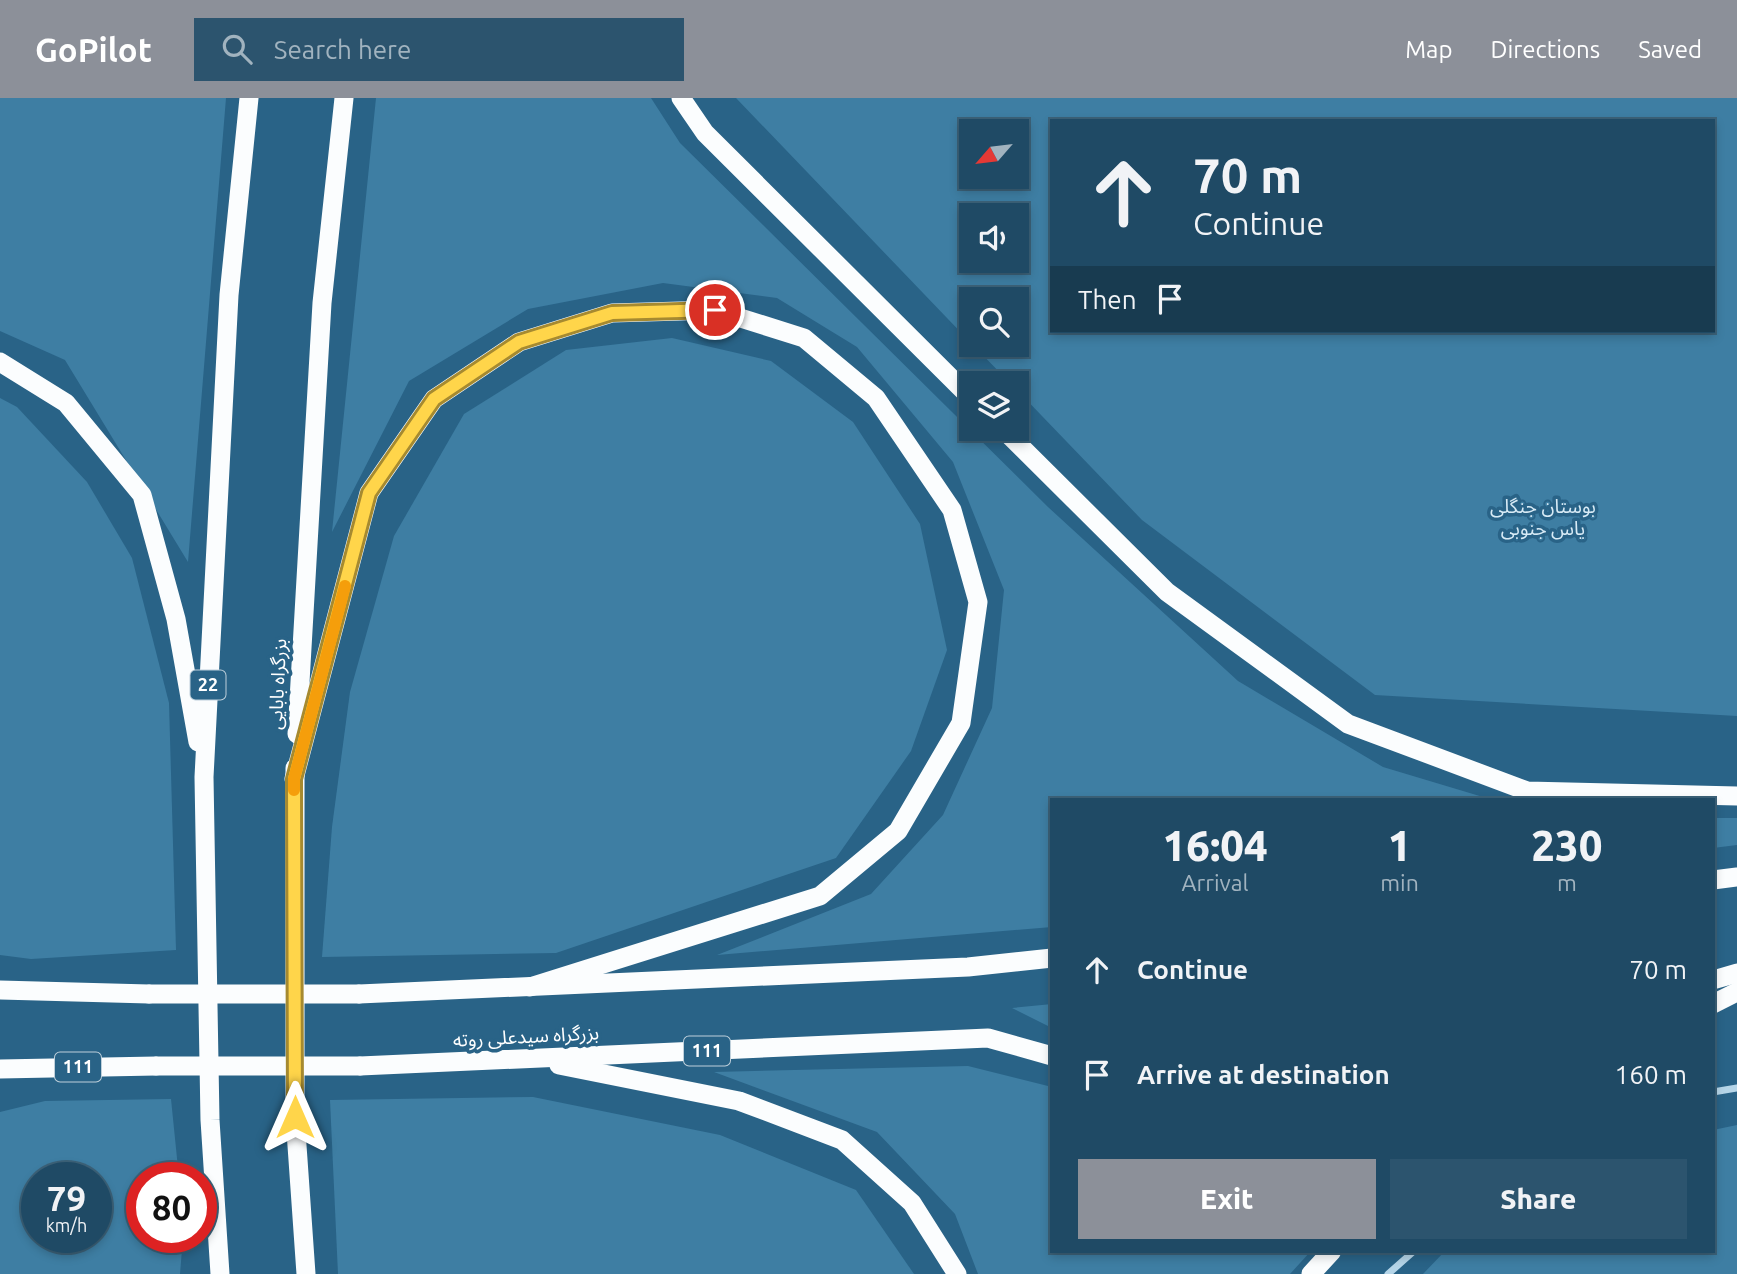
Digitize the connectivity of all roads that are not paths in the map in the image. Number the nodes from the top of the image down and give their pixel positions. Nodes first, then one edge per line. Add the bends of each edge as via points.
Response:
1 (249, 98) edge
2 (344, 98) edge
3 (681, 98) edge
4 (0, 362) edge
5 (959, 386) edge
6 (1015, 441) edge
7 (204, 776) junction
8 (294, 779) junction
9 (1737, 796) edge
10 (1737, 877) edge
11 (1715, 880) edge
12 (1050, 958) edge
13 (1737, 973) edge
14 (1715, 979) edge
15 (1737, 982) edge
16 (530, 987) junction
17 (0, 990) edge
18 (1715, 991) edge
19 (1737, 992) edge
20 (1715, 1003) edge
21 (1050, 1055) edge
22 (527, 1059) junction
23 (0, 1069) edge
24 (27, 1069) junction
25 (0, 1075) edge
26 (1737, 1088) edge
27 (1715, 1092) edge
28 (212, 1162) edge
29 (217, 1235) edge
30 (214, 1253) edge
31 (1330, 1253) edge
32 (1412, 1253) edge
33 (211, 1274) edge
34 (220, 1274) edge
35 (306, 1274) edge
36 (957, 1274) edge
37 (1311, 1274) edge
38 (1388, 1274) edge

1 - 7 highway, 22 via 229,295
2 - 8 highway, بزرگراه بابایی via 322,303
3 - 5 highway via 705,133
4 - 7 highway via 66,403 142,495 176,619
6 - 9 highway via 1167,592 1348,724 1527,792
7 - 28 highway, 22
8 - 16 highway via 369,493 434,399 519,342 612,313 715,310 804,338 876,398 952,510 978,602 961,723 898,831 820,896
8 - 35 highway, بزرگراه بابایی via 295,1117
10 - 11 highway
12 - 16 highway via 968,967
13 - 14 highway
15 - 18 highway
16 - 17 highway, bridge via 359,994
19 - 20 highway
21 - 22 highway, بزرگراه سیدعلی روته / 111 via 988,1038
22 - 24 highway, بزرگراه سیدعلی روته / 111, bridge via 360,1066
22 - 36 highway via 739,1101 842,1140 912,1203
23 - 24 highway, بزرگراه سیدعلی روته / 111
24 - 25 highway
26 - 27 street
29 - 34 highway, 22
30 - 33 highway
31 - 37 highway
32 - 38 street

